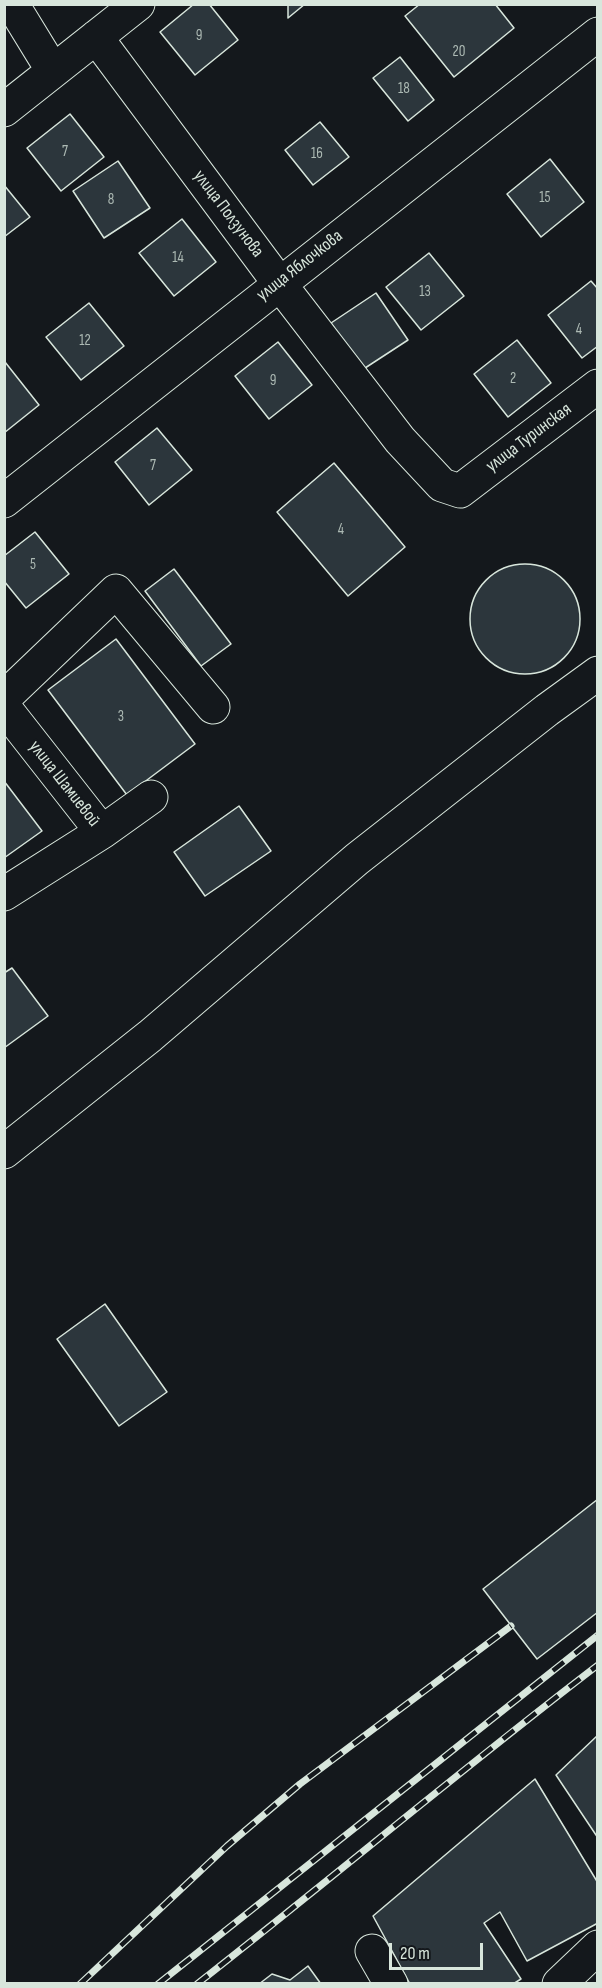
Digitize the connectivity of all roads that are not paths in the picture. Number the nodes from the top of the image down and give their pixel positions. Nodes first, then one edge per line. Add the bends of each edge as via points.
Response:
1 (10, 4) edge
2 (138, 4) edge
3 (4, 7) edge
4 (597, 34) edge
5 (96, 37) junction
6 (53, 71) junction
7 (4, 110) edge
8 (279, 283) junction
9 (597, 386) edge
10 (460, 490) joint
11 (4, 501) edge
12 (597, 673) edge
13 (4, 698) edge
14 (4, 707) edge
15 (213, 707) dead end
16 (151, 797) dead end
17 (102, 832) junction
18 (4, 894) edge
19 (4, 1152) edge
20 (597, 1947) edge
21 (372, 1951) dead end
22 (391, 1983) edge
23 (559, 1983) edge

1 - 3 street
1 - 6 street
2 - 5 street
4 - 8 street, улица Яблочкова
5 - 6 street
5 - 8 street, улица Ползунова
6 - 7 street
8 - 10 street, улица Ползунова via 400,440 442,485
8 - 11 street, улица Яблочкова
9 - 10 street, улица Туринская
12 - 19 street via 357,859 150,1036
13 - 15 street via 116,591
14 - 17 street, улица Шамиевой
16 - 17 street
17 - 18 street
20 - 23 street
21 - 22 street

